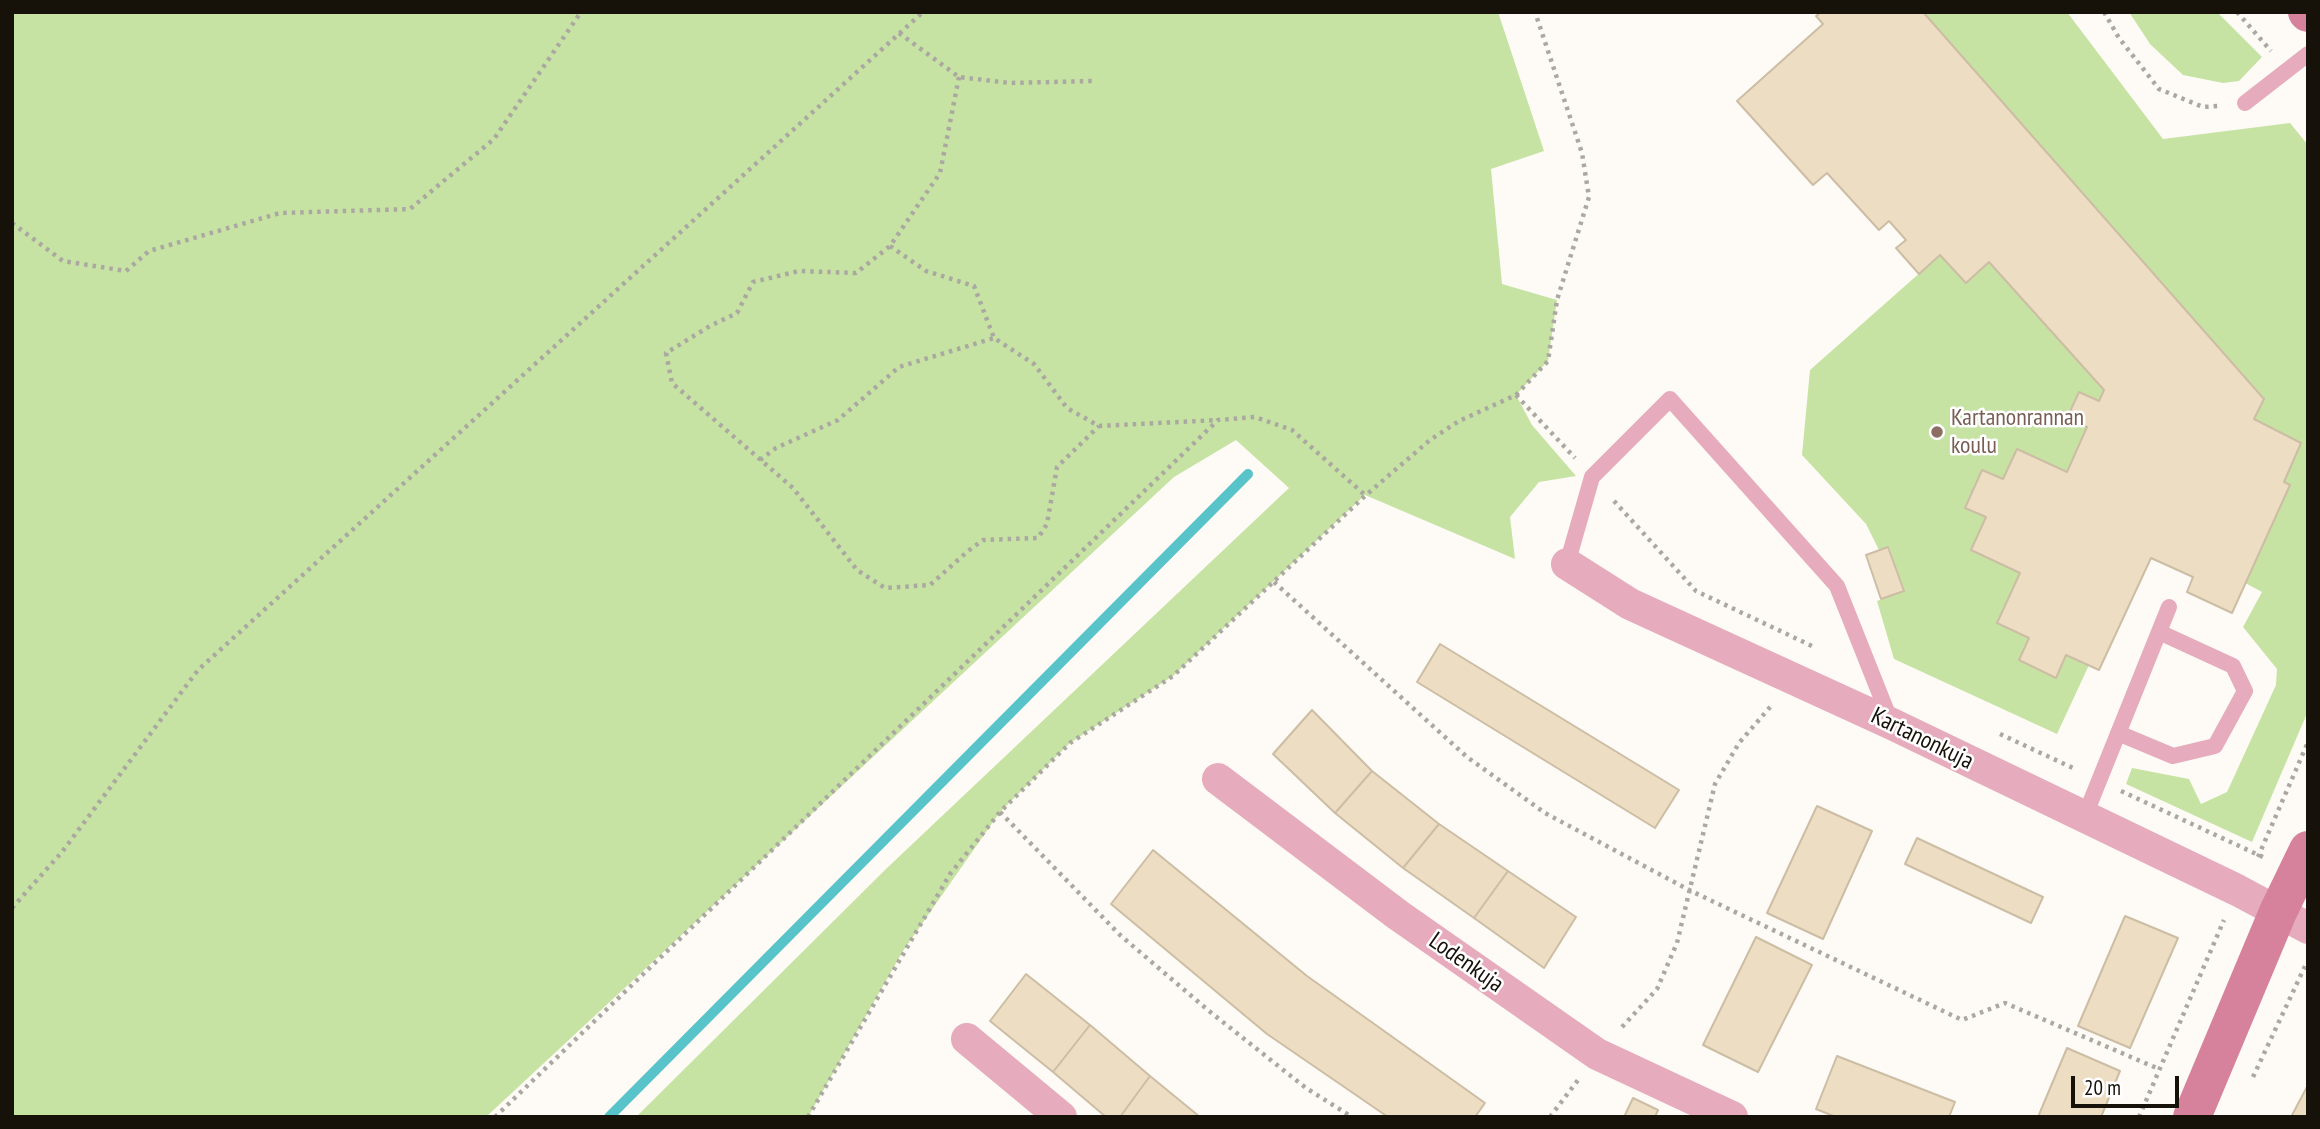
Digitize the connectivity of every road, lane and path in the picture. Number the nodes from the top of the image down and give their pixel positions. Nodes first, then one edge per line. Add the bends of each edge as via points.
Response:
1 (581, 12) edge
2 (923, 12) edge
3 (1535, 12) edge
4 (2104, 12) edge
5 (2237, 12) edge
6 (899, 33) junction
7 (2272, 53) dead end
8 (2308, 54) edge
9 (959, 77) junction
10 (1093, 81) dead end
11 (2245, 103) joint
12 (12, 223) edge
13 (890, 246) junction
14 (994, 338) junction
15 (1218, 420) junction
16 (1099, 426) junction
17 (760, 460) junction
18 (1366, 495) junction
19 (1567, 564) joint
20 (1275, 582) junction
21 (2169, 607) dead end
22 (2159, 632) junction
23 (1794, 679) junction
24 (1892, 724) junction
25 (2118, 733) junction
26 (2308, 742) edge
27 (1218, 779) dead end
28 (1000, 812) junction
29 (2084, 818) junction
30 (2308, 850) edge
31 (2237, 890) junction
32 (1691, 891) junction
33 (12, 908) edge
34 (2293, 920) edge
35 (2308, 961) edge
36 (967, 1040) dead end
37 (1597, 1054) junction
38 (2159, 1069) junction
39 (2251, 1081) dead end
40 (495, 1117) edge
41 (808, 1117) edge
42 (1061, 1117) edge
43 (1352, 1117) edge
44 (1550, 1117) edge
45 (1732, 1117) edge
46 (2139, 1117) edge
47 (2192, 1117) edge

1 - 12 path via 494,139 410,209 280,213 149,251 126,271 63,261
2 - 6 path
3 - 18 path via 1582,153 1588,197 1557,300 1548,361 1516,395 1459,421
4 - 11 path via 2159,89 2203,107
5 - 7 path
6 - 9 path
6 - 33 path via 198,670 62,852
8 - 11 lane
9 - 10 path via 1010,83
9 - 13 path via 940,173
13 - 14 path via 926,271 974,286
13 - 17 path via 856,273 799,271 753,282 737,313 666,353 672,383
14 - 16 path via 1034,364 1067,408
14 - 17 path via 899,367 838,420
15 - 16 path
15 - 18 path via 1255,417 1292,430
15 - 40 path
16 - 17 path via 1057,467 1047,524 1038,538 983,540 930,585 885,587 857,570 793,488
18 - 20 path
19 - 23 street, Kartanonkuja via 1630,604
19 - 24 lane via 1592,477 1670,399 1837,586
20 - 28 path via 1173,676 1070,743
20 - 32 path via 1467,758 1545,813
21 - 22 lane
22 - 25 lane
22 - 25 lane via 2233,666 2245,691 2215,746 2174,755
23 - 24 street, Kartanonkuja
23 - 32 path via 1739,743 1715,784
24 - 29 street, Kartanonkuja
25 - 29 lane
26 - 31 path via 2259,855
27 - 37 street, Lodenkuja via 1398,915
28 - 41 path via 950,874
28 - 43 path via 1120,935 1306,1088
29 - 31 street, Kartanonkuja
30 - 34 street
31 - 34 street, Kartanonkuja
31 - 38 path
32 - 37 path via 1677,943 1657,989
32 - 38 path via 1962,1020 2005,1003
34 - 47 street
35 - 39 path
36 - 42 street
37 - 44 path
37 - 45 street, Lodenkuja
38 - 46 path

